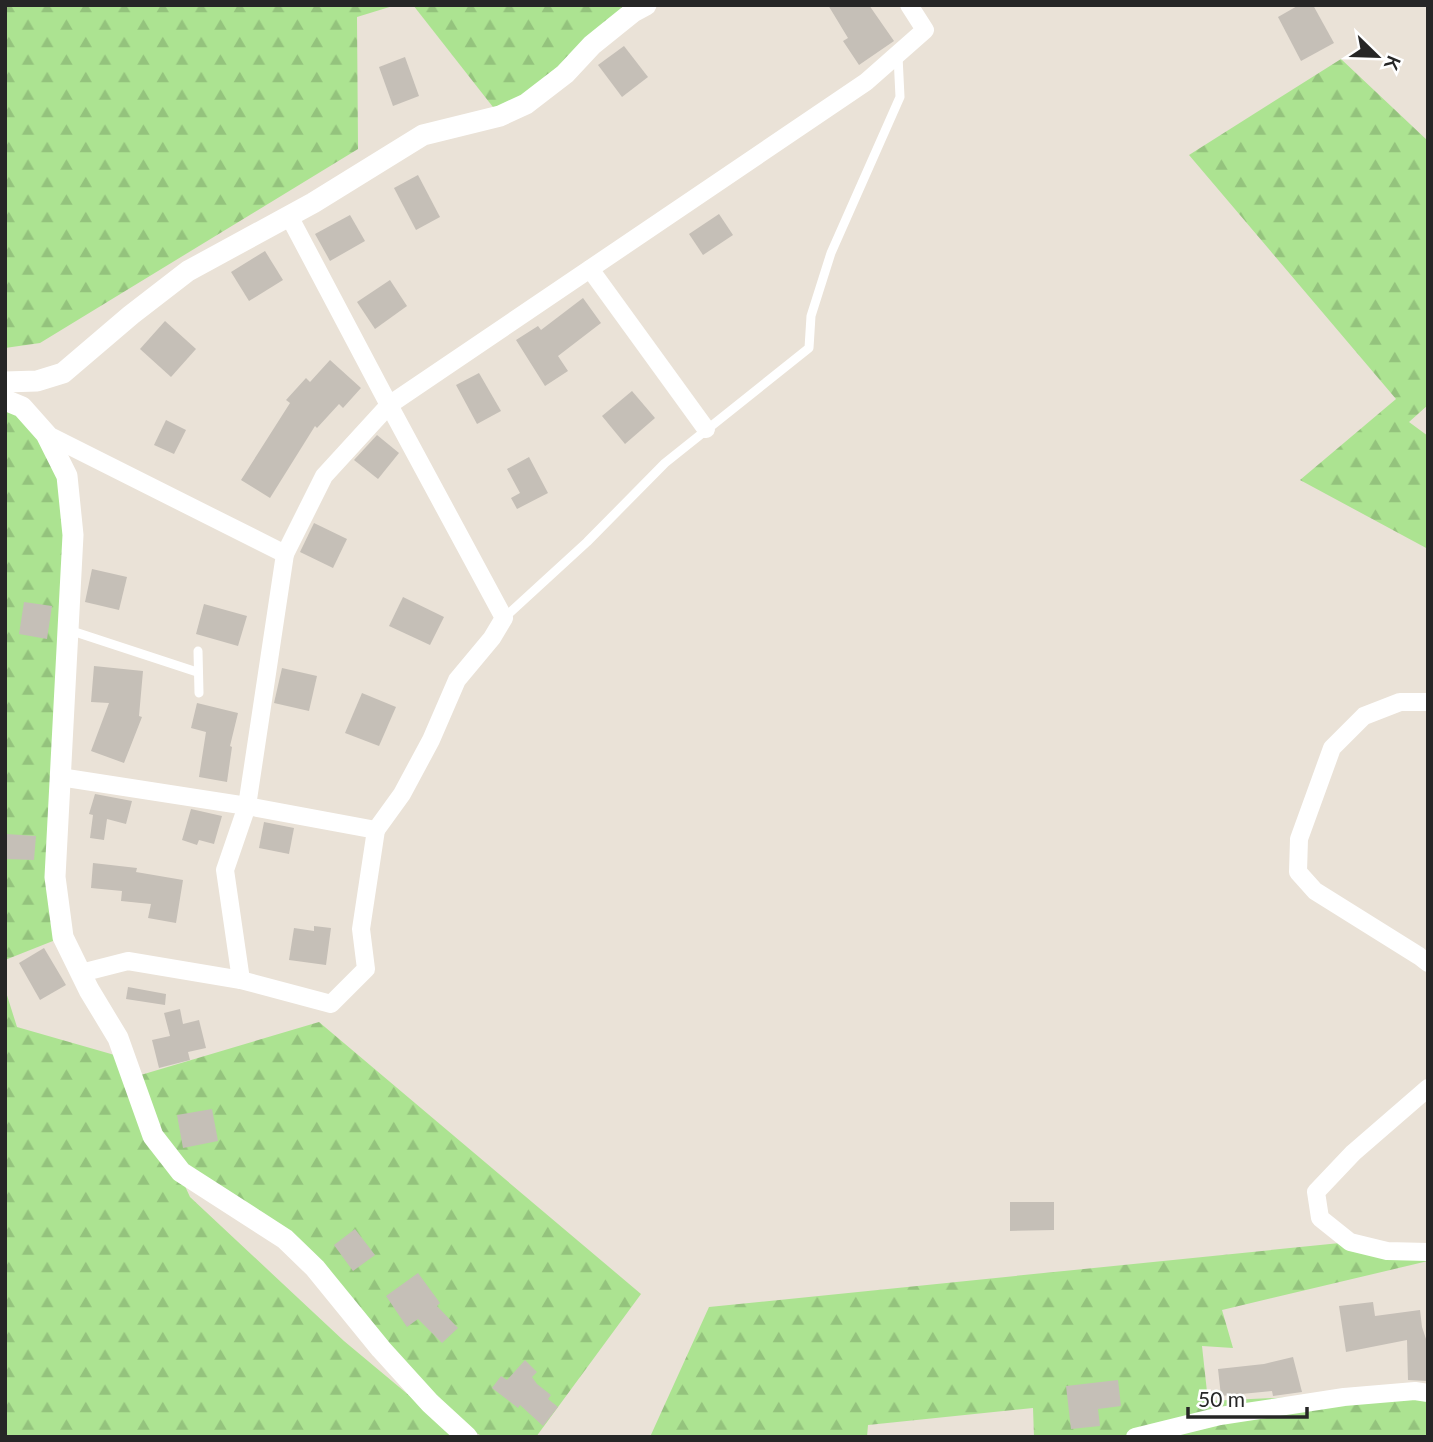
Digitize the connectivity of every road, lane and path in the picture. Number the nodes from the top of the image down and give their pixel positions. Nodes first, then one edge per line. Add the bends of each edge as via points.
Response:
1 (646, 5) edge
2 (909, 5) edge
3 (897, 54) junction
4 (289, 216) junction
5 (590, 269) junction
6 (5, 382) edge
7 (5, 400) edge
8 (389, 405) junction
9 (706, 429) junction
10 (46, 434) junction
11 (285, 554) junction
12 (504, 618) junction
13 (69, 630) junction
14 (198, 651) dead end
15 (197, 672) junction
16 (199, 693) dead end
17 (1428, 702) edge
18 (61, 777) junction
19 (247, 806) junction
20 (376, 830) junction
21 (1428, 964) edge
22 (81, 973) junction
23 (241, 980) junction
24 (1428, 1088) edge
25 (1428, 1252) edge
26 (1428, 1393) edge
27 (467, 1437) edge
28 (1135, 1437) edge

1 - 4 street via 592,45 565,74 526,104 500,116 423,135
2 - 3 street via 925,30
3 - 5 street via 866,82
3 - 9 lane via 900,97 831,253 811,316 809,348
4 - 6 street via 188,271 63,373 37,381
4 - 8 street
5 - 8 street
5 - 9 street
7 - 10 street via 22,407
8 - 11 street via 324,475
8 - 12 street
9 - 12 lane
10 - 11 street
10 - 13 street via 67,477 74,536
11 - 19 street
12 - 20 street via 457,680 402,794
13 - 15 lane
13 - 18 street
14 - 15 lane
15 - 16 lane
17 - 21 street via 1400,702 1364,716 1332,748 1300,839 1298,872 1315,891
18 - 19 street
18 - 22 street via 55,877 63,937
19 - 20 street
19 - 23 street via 225,870
20 - 23 street via 361,929 366,970 331,1004
22 - 23 street via 128,961
22 - 27 street via 118,1038 153,1136 181,1172 285,1239 422,1394
24 - 25 street via 1316,1192 1320,1218 1350,1242 1387,1251
26 - 28 street via 1344,1397 1220,1416

